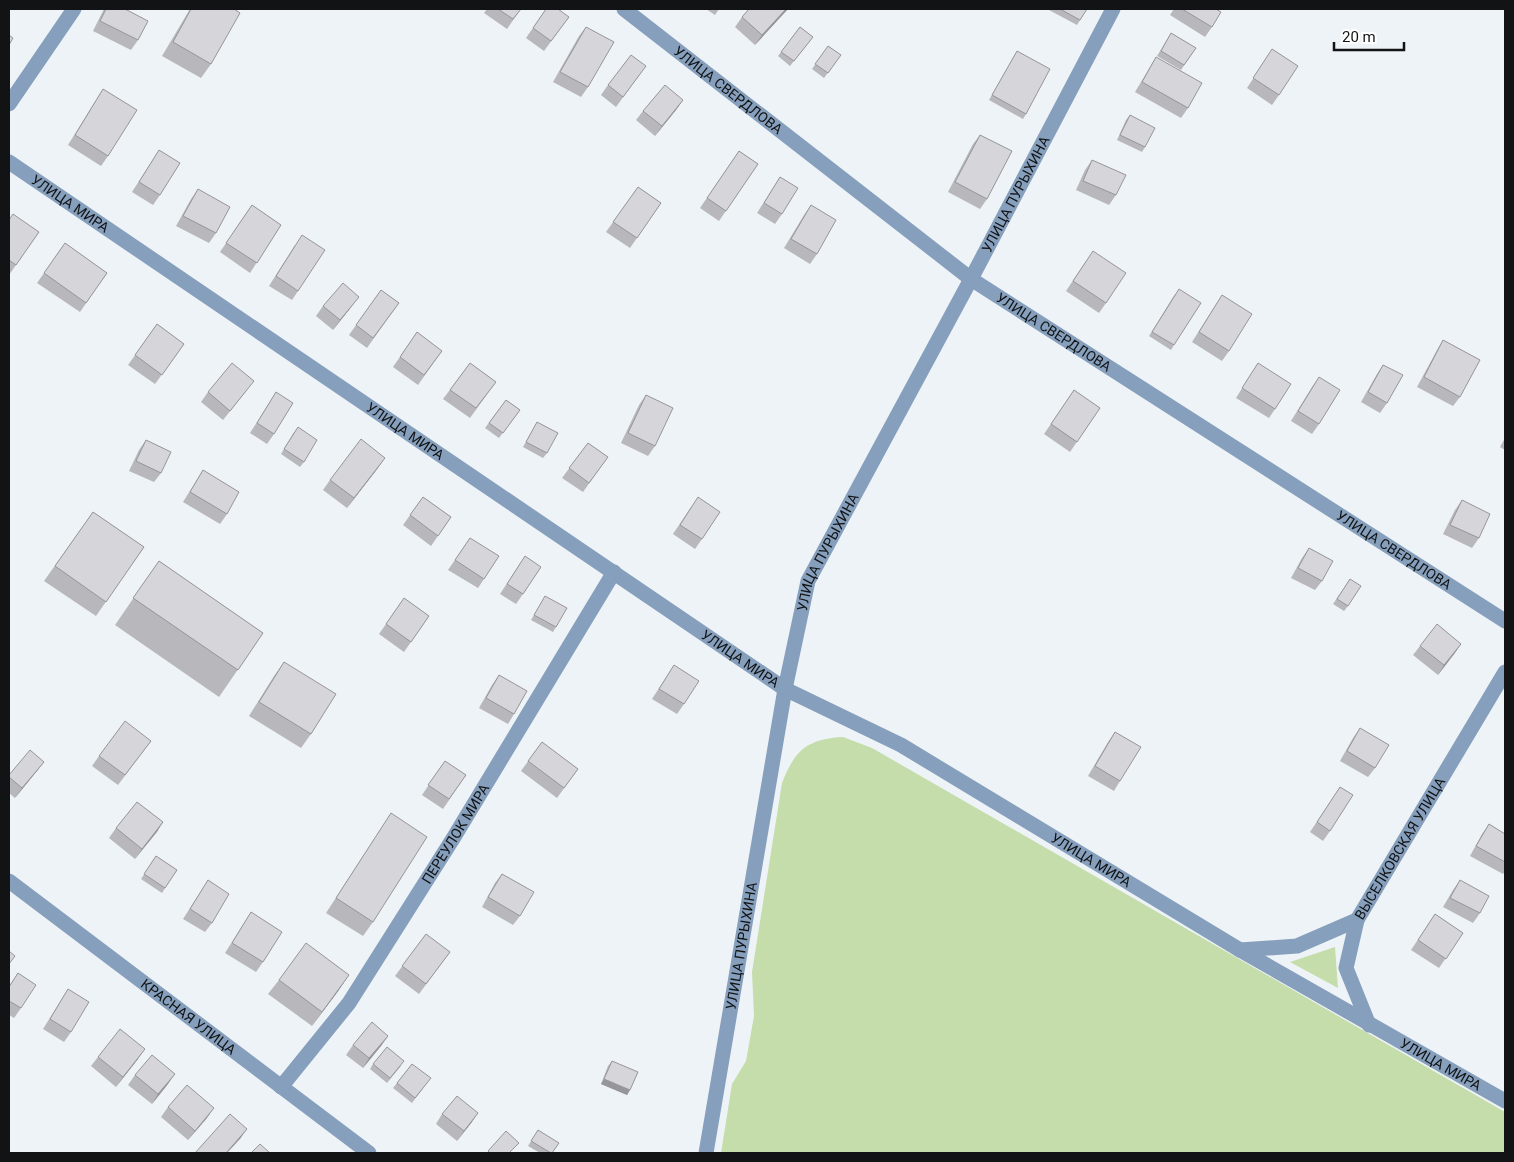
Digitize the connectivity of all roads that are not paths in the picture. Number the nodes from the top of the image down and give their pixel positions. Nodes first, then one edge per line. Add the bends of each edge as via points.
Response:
1 (74, 9) edge
2 (624, 9) edge
3 (1113, 9) edge
4 (9, 104) edge
5 (9, 162) edge
6 (971, 279) junction
7 (614, 572) junction
8 (1505, 621) edge
9 (1505, 672) edge
10 (785, 688) junction
11 (9, 881) edge
12 (1357, 920) junction
13 (1240, 950) junction
14 (1369, 1025) junction
15 (281, 1087) junction
16 (1505, 1101) edge
17 (369, 1153) edge
18 (706, 1153) edge

1 - 4 street
2 - 6 street, УЛИЦА СВЕРДЛОВА
3 - 6 street, УЛИЦА ПУРЫХИНА
5 - 7 street, УЛИЦА МИРА
6 - 8 street, УЛИЦА СВЕРДЛОВА
6 - 10 street, УЛИЦА ПУРЫХИНА via 808,581
7 - 10 street, УЛИЦА МИРА
7 - 15 street, ПЕРЕУЛОК МИРА via 454,837 349,1003
9 - 12 street, ВЫСЕЛКОВСКАЯ УЛИЦА
10 - 13 street, УЛИЦА МИРА via 901,745
10 - 18 street, УЛИЦА ПУРЫХИНА
11 - 15 street, КРАСНАЯ УЛИЦА
12 - 13 street, ВЫСЕЛКОВСКАЯ УЛИЦА via 1297,946
12 - 14 street via 1346,968
13 - 14 street, УЛИЦА МИРА
14 - 16 street, УЛИЦА МИРА
15 - 17 street, КРАСНАЯ УЛИЦА

